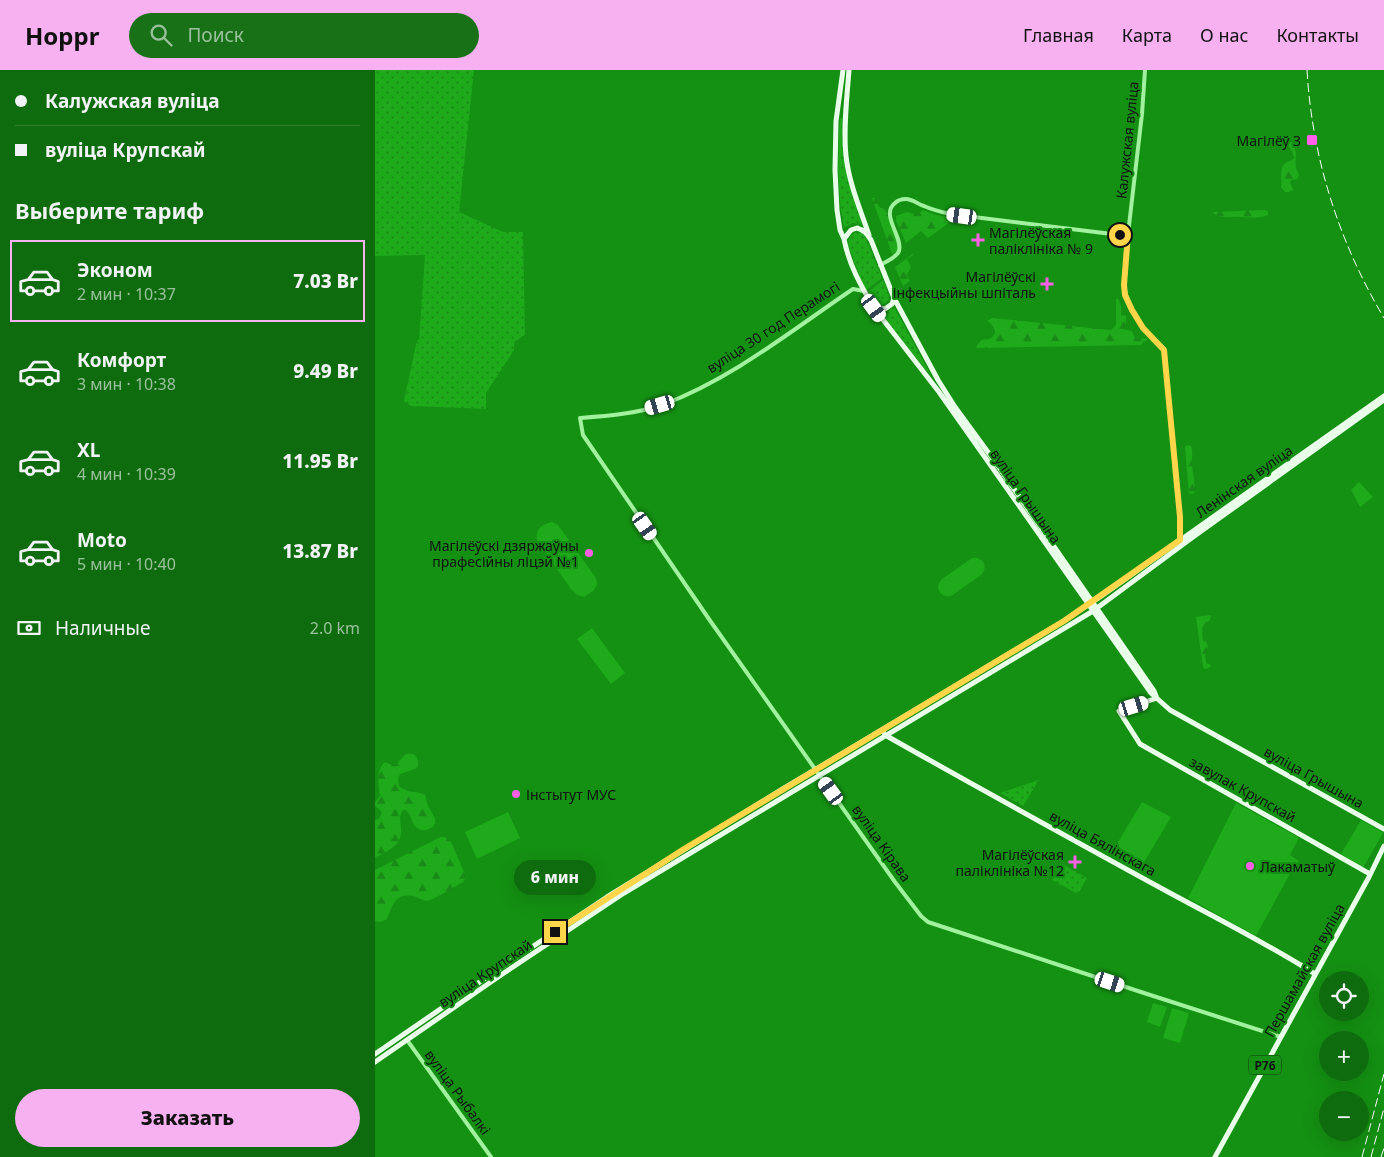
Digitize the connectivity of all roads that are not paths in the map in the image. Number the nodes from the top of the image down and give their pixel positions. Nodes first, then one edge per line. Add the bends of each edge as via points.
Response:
1 (843, 70) edge
2 (849, 70) edge
3 (1145, 70) edge
4 (1128, 234) junction
5 (844, 239) junction
6 (871, 240) junction
7 (881, 265) junction
8 (856, 277) junction
9 (853, 289) junction
10 (864, 291) junction
11 (894, 298) junction
12 (874, 308) junction
13 (1384, 396) edge
14 (1384, 400) edge
15 (579, 418) joint
16 (1347, 425) junction
17 (1253, 491) junction
18 (1180, 540) junction
19 (1090, 604) junction
20 (1094, 609) junction
21 (1157, 698) junction
22 (884, 732) junction
23 (817, 772) junction
24 (1384, 829) edge
25 (1384, 846) edge
26 (1370, 874) junction
27 (1315, 974) junction
28 (1281, 1037) junction
29 (407, 1040) junction
30 (375, 1054) edge
31 (375, 1062) edge
32 (491, 1157) edge
33 (1215, 1157) edge

1 - 5 main road via 836,121 835,170 837,210
2 - 6 main road via 846,155
3 - 4 street, Калужская вуліца
4 - 7 street via 950,214 905,199 897,201 890,213 899,251
4 - 18 street, Калужская вуліца via 1125,295 1143,328 1164,350
5 - 6 main road via 857,228
5 - 8 main road, вуліца Грышына
6 - 7 main road, вуліца Грышына
7 - 11 main road, вуліца Грышына
8 - 9 street
8 - 10 main road, вуліца Грышына
9 - 10 street, вуліца 30 год Перамогі
9 - 15 street, вуліца 30 год Перамогі via 745,363 694,390 638,411
10 - 12 main road, вуліца Грышына
11 - 12 main road via 885,309
11 - 19 main road, вуліца Грышына via 955,407
12 - 19 main road, вуліца Грышына via 939,392
13 - 16 main road, Ленінская вуліца
14 - 16 main road, Ленінская вуліца
15 - 23 street, вуліца Кірава via 583,435
16 - 17 main road, Ленінская вуліца
17 - 18 main road, Ленінская вуліца
17 - 20 main road, Ленінская вуліца
18 - 19 main road, Ленінская вуліца
19 - 20 main road, вуліца Грышына
19 - 22 main road, вуліца Крупскай
20 - 21 main road, вуліца Грышына
20 - 22 main road, вуліца Крупскай
21 - 24 main road, вуліца Грышына via 1170,710
21 - 26 main road, завулак Крупскай via 1119,711 1140,744
22 - 23 main road, вуліца Крупскай
22 - 27 main road, вуліца Бялінскага
23 - 28 street, вуліца Кірава via 895,882 928,922
23 - 29 main road, вуліца Крупскай via 624,893
23 - 30 main road, вуліца Крупскай via 607,897
25 - 26 main road, Першамайская вуліца / Р76
26 - 27 main road, Першамайская вуліца / Р76
27 - 28 main road, Першамайская вуліца / Р76
28 - 33 main road, Першамайская вуліца / Р76
29 - 31 main road, вуліца Крупскай
29 - 32 street, вуліца Рыбалкі

